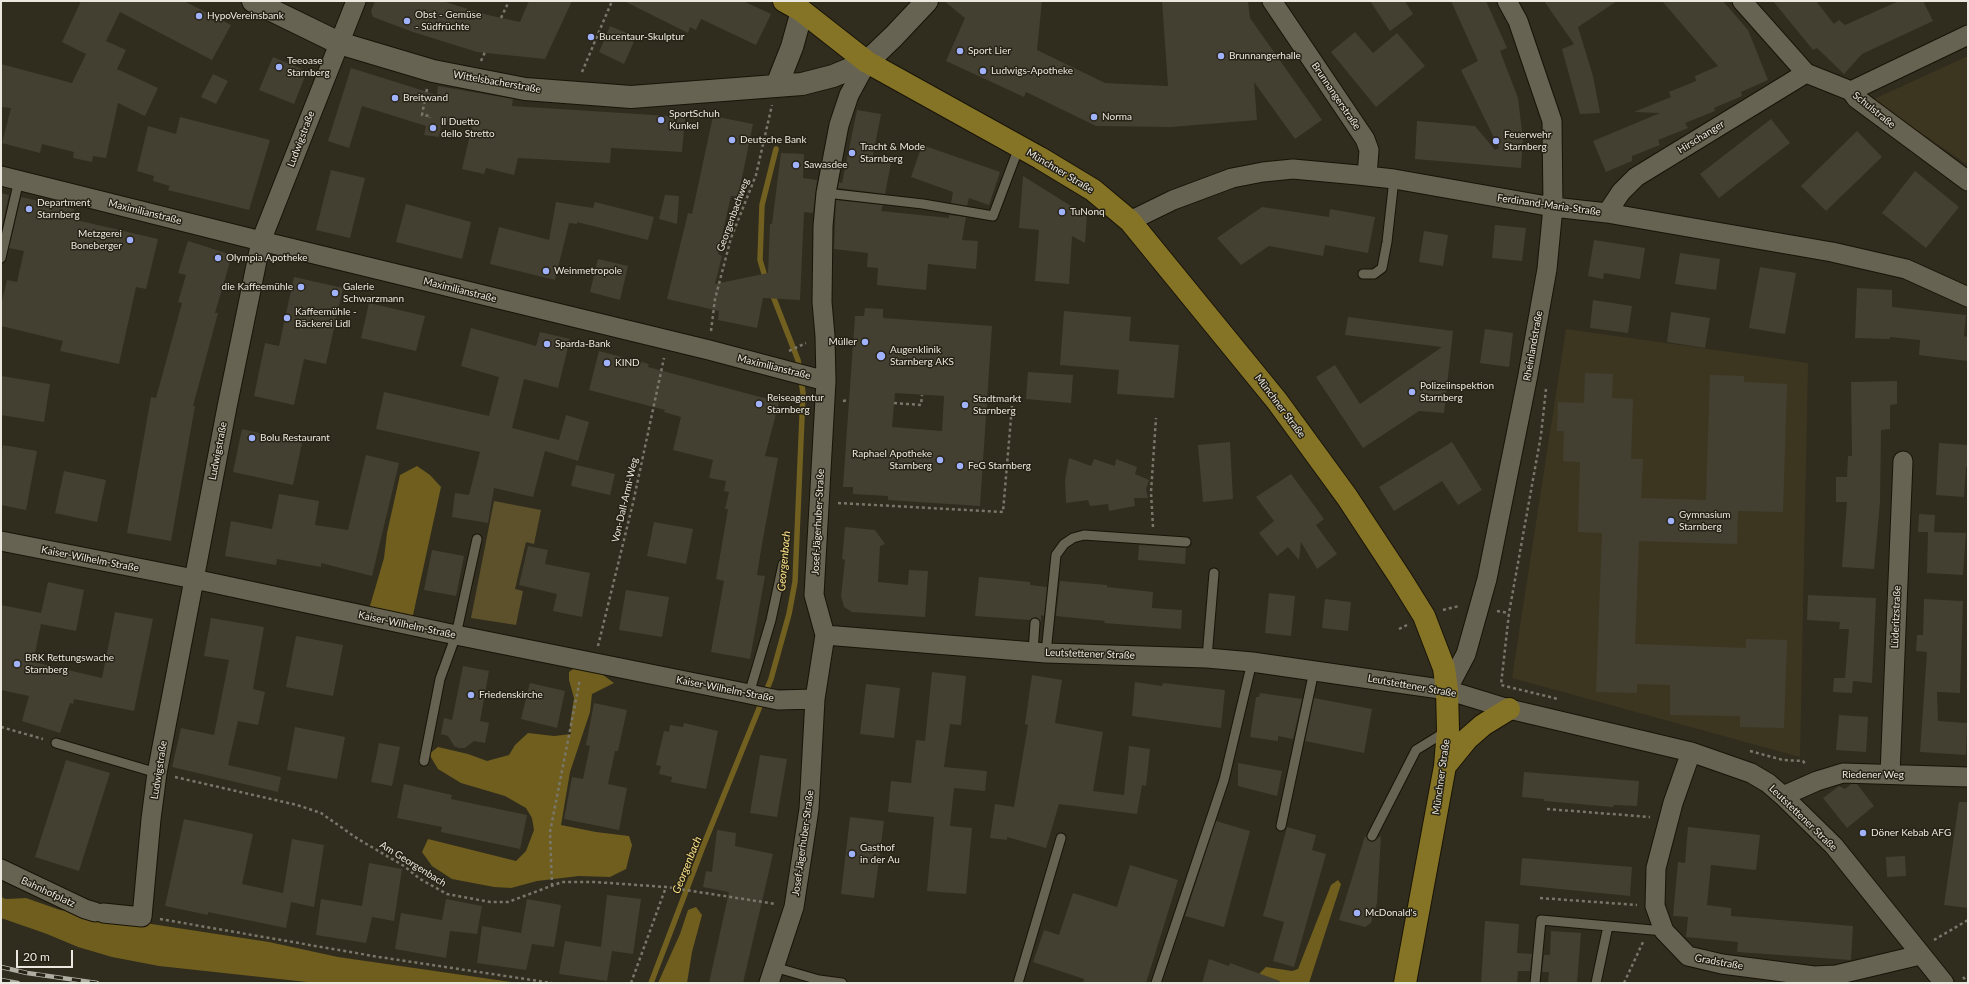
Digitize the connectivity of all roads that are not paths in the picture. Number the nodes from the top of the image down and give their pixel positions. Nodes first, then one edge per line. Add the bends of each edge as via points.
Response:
1 (253, 1) edge
2 (356, 1) edge
3 (927, 1) edge
4 (1272, 1) edge
5 (1507, 1) edge
6 (1749, 3) edge
7 (793, 6) edge
8 (1968, 35) edge
9 (339, 43) junction
10 (867, 62) junction
11 (1806, 72) junction
12 (777, 86) junction
13 (1851, 91) junction
14 (1019, 147) junction
15 (1, 176) edge
16 (1367, 176) junction
17 (1394, 179) junction
18 (19, 180) junction
19 (1968, 181) edge
20 (826, 193) junction
21 (1553, 207) junction
22 (1607, 213) junction
23 (1130, 221) junction
24 (262, 241) junction
25 (1, 258) edge
26 (1363, 274) dead end
27 (1968, 297) edge
28 (819, 379) junction
29 (1903, 461) dead end
30 (477, 539) dead end
31 (1, 541) edge
32 (1186, 542) dead end
33 (783, 564) dead end
34 (1214, 573) dead end
35 (194, 578) junction
36 (1035, 623) dead end
37 (456, 635) junction
38 (824, 636) junction
39 (1039, 652) junction
40 (1207, 658) junction
41 (1252, 662) junction
42 (1314, 670) junction
43 (1447, 690) junction
44 (749, 694) junction
45 (815, 699) junction
46 (1509, 709) junction
47 (1448, 730) junction
48 (56, 743) road end
49 (1691, 752) junction
50 (424, 761) dead end
51 (1445, 766) junction
52 (157, 773) junction
53 (1890, 774) junction
54 (1968, 777) edge
55 (1782, 796) junction
56 (1281, 826) dead end
57 (1372, 836) dead end
58 (1062, 838) dead end
59 (1, 869) edge
60 (150, 918) joint
61 (1608, 926) junction
62 (1657, 930) junction
63 (1927, 949) junction
64 (771, 975) edge
65 (1951, 977) edge
66 (1813, 979) edge
67 (842, 983) edge
68 (1018, 983) edge
69 (1156, 983) edge
70 (1406, 983) edge
71 (1535, 983) edge
72 (1596, 983) edge

1 - 9 street, Wittelsbacherstraße
2 - 9 street, Ludwigstraße
3 - 10 street
4 - 16 street, Brunnangerstraße via 1365,139 1369,150
5 - 21 street, Rheinlandstraße via 1518,21 1552,121
6 - 11 street, Schulstraße
7 - 10 main road, Münchner Straße
7 - 12 street via 792,47
8 - 13 street
9 - 12 street, Wittelsbacherstraße via 431,70 525,89 630,97
9 - 24 street, Ludwigstraße
10 - 12 street, Wittelsbacherstraße via 833,76 802,84
10 - 14 main road, Münchner Straße
10 - 20 street, Josef-Jägerhuber-Straße via 849,95 839,125
11 - 13 street, Schulstraße
11 - 22 street, Hirschanger via 1636,177 1621,192
13 - 19 street, Schulstraße via 1856,98
14 - 20 lane via 993,216 923,204
14 - 23 main road, Münchner Straße via 1093,190
15 - 18 street, Maximilianstraße
16 - 17 street, Ferdinand-Maria-Straße
16 - 23 street, Ferdinand-Maria-Straße via 1293,169 1263,172 1232,178 1173,200
17 - 21 street, Ferdinand-Maria-Straße
17 - 26 lane via 1382,268 1374,274
18 - 24 street, Maximilianstraße
18 - 25 lane
20 - 28 street, Josef-Jägerhuber-Straße via 822,302 825,336
21 - 22 street, Ferdinand-Maria-Straße
21 - 43 street, Rheinlandstraße via 1547,269 1487,579 1466,654
22 - 27 street, Ferdinand-Maria-Straße via 1879,262 1906,269
23 - 43 main road, Münchner Straße via 1277,401 1347,497 1424,616 1444,668
24 - 28 street, Maximilianstraße via 709,350 786,363
24 - 35 street, Ludwigstraße
28 - 38 street, Josef-Jägerhuber-Straße via 819,502 814,595
29 - 53 street, Lüderitzstraße
30 - 37 lane
31 - 35 street, Kaiser-Wilhelm-Straße
32 - 39 lane via 1084,535 1064,544 1056,555
33 - 44 lane via 771,620
34 - 40 lane
35 - 37 street, Kaiser-Wilhelm-Straße
35 - 52 street, Ludwigstraße
36 - 39 lane
37 - 44 street, Kaiser-Wilhelm-Straße
37 - 50 lane via 440,679
38 - 39 street, Leutstettener Straße
38 - 45 street, Josef-Jägerhuber-Straße
39 - 40 street, Leutstettener Straße
40 - 41 street, Leutstettener Straße
41 - 42 street, Leutstettener Straße
41 - 69 lane via 1224,780
42 - 43 street, Leutstettener Straße
42 - 56 lane
43 - 46 street, Leutstettener Straße
43 - 47 main road, Münchner Straße
44 - 45 street, Kaiser-Wilhelm-Straße via 778,700
45 - 64 street, Josef-Jägerhuber-Straße via 810,809 794,907
46 - 49 street, Leutstettener Straße
46 - 51 main road via 1483,725
47 - 51 main road, Münchner Straße
47 - 57 lane via 1416,750
48 - 52 lane
49 - 55 street, Leutstettener Straße via 1751,773 1768,783
49 - 62 street, Gradstraße via 1656,868
51 - 70 main road, Münchner Straße
52 - 60 street, Ludwigstraße via 151,819
53 - 54 street, Riedener Weg
53 - 55 street, Riedener Weg via 1843,773
55 - 63 street, Leutstettener Straße via 1834,846
58 - 68 lane
59 - 60 street, Bahnhofplatz via 85,909 99,913
61 - 62 lane
61 - 71 lane via 1541,920
61 - 72 lane
62 - 66 street, Gradstraße via 1688,956
63 - 65 street, Leutstettener Straße
63 - 66 street, Gradstraße
64 - 67 lane

